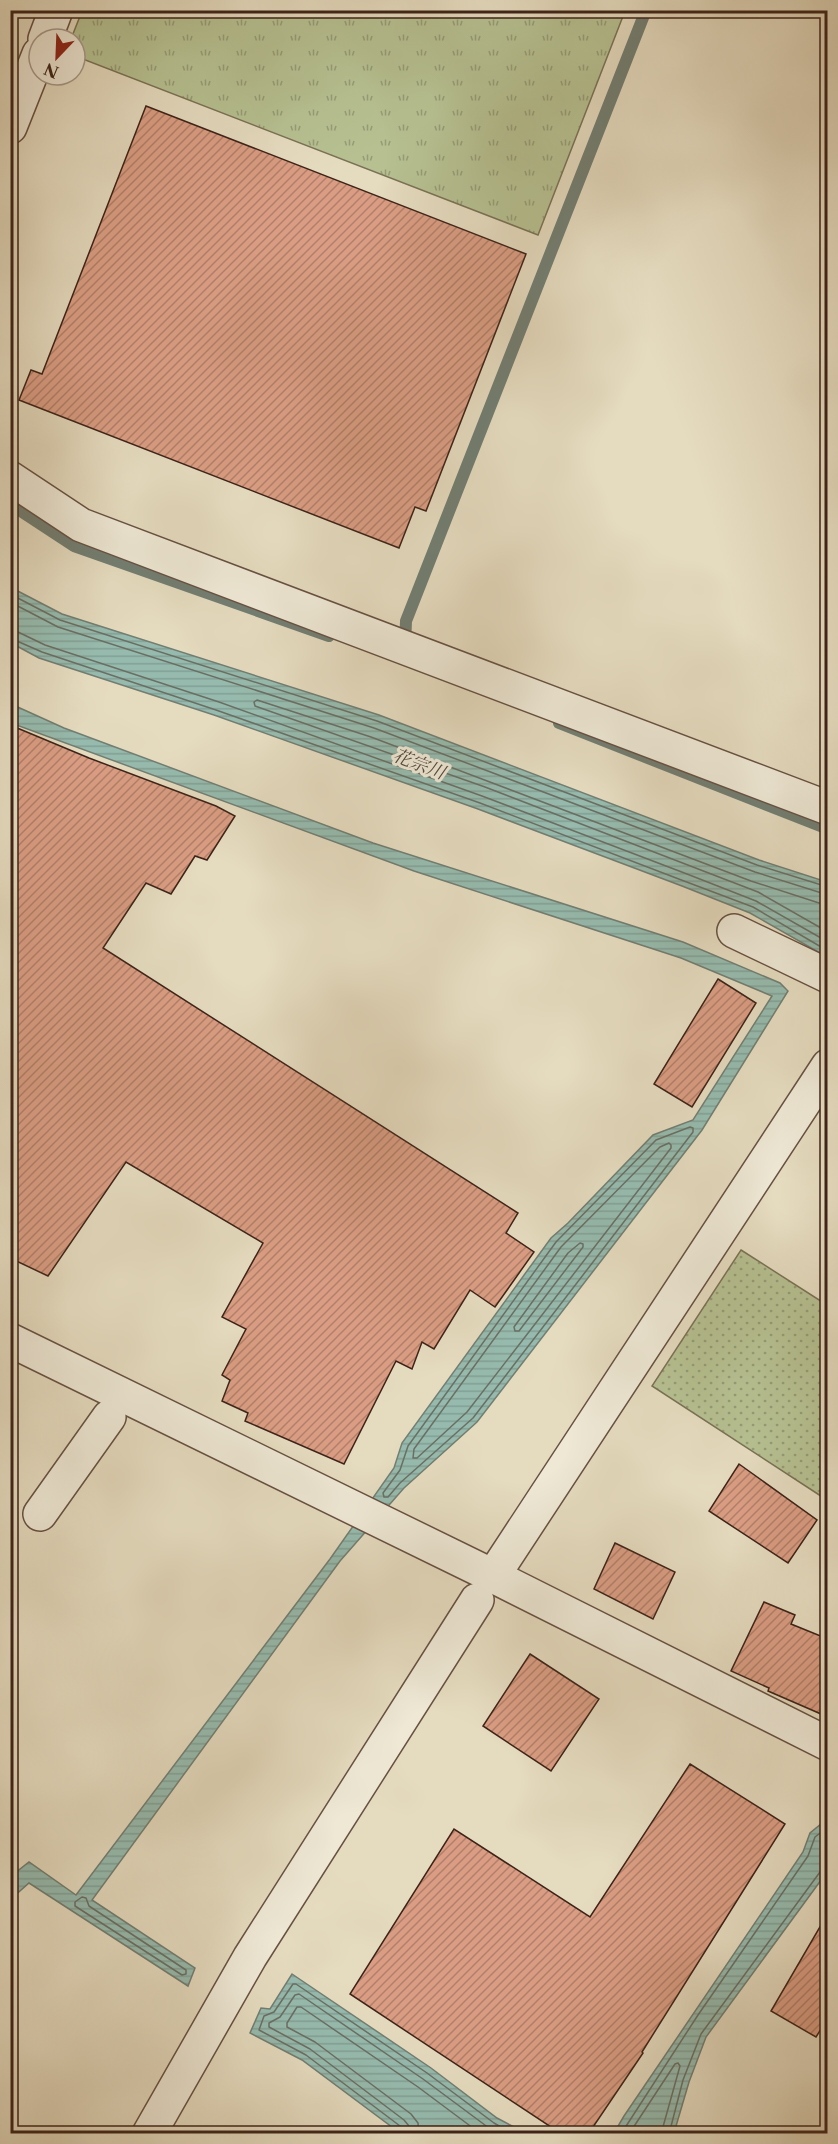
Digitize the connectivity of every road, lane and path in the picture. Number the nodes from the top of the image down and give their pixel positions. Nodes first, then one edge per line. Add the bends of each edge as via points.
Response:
1 (56, 10) edge
2 (50, 27) edge
3 (27, 84) edge
4 (10, 127) edge
5 (10, 478) edge
6 (828, 808) edge
7 (734, 931) dead end
8 (828, 976) edge
9 (828, 1066) edge
10 (10, 1340) edge
11 (109, 1416) dead end
12 (40, 1514) dead end
13 (485, 1588) junction
14 (828, 1744) edge
15 (149, 2133) edge

1 - 2 street
3 - 4 street
5 - 6 street via 81,525
7 - 8 street
9 - 13 street
10 - 13 street
11 - 12 street
13 - 14 street
13 - 15 street via 250,1957

